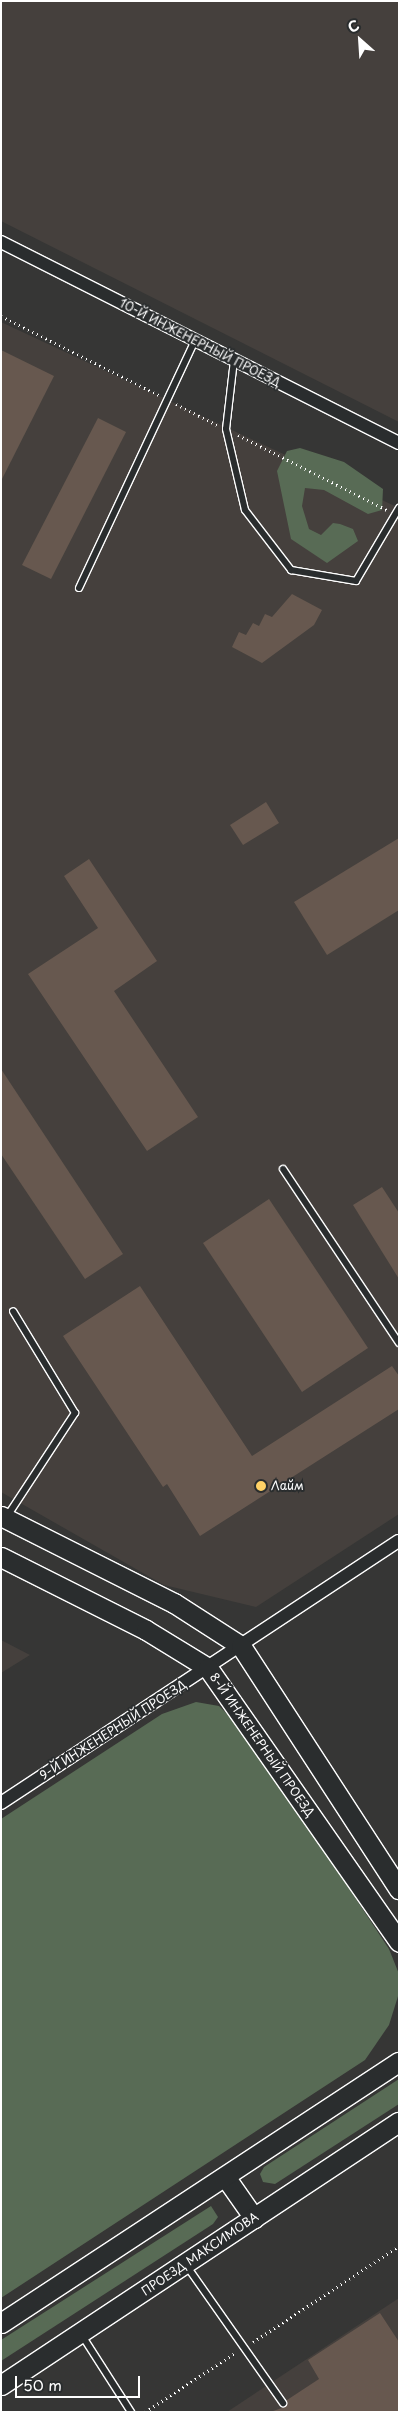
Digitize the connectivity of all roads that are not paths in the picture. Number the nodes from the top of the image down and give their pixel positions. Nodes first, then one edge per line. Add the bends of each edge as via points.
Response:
1 (1, 242) edge
2 (195, 340) junction
3 (234, 360) junction
4 (399, 443) edge
5 (397, 511) edge
6 (79, 588) dead end
7 (283, 1169) dead end
8 (13, 1311) dead end
9 (399, 1343) edge
10 (3, 1518) edge
11 (399, 1542) edge
12 (1, 1557) edge
13 (241, 1646) junction
14 (208, 1668) junction
15 (1, 1803) edge
16 (399, 1889) edge
17 (399, 1942) edge
18 (399, 2044) edge
19 (396, 2063) edge
20 (399, 2122) edge
21 (226, 2178) junction
22 (254, 2218) junction
23 (185, 2264) junction
24 (1, 2323) edge
25 (80, 2333) junction
26 (1, 2385) edge
27 (283, 2403) dead end
28 (130, 2412) edge

1 - 2 street, 10-Й ИНЖЕНЕРНЫЙ ПРОЕЗД
2 - 3 street, 10-Й ИНЖЕНЕРНЫЙ ПРОЕЗД
2 - 6 lane
3 - 4 street, 10-Й ИНЖЕНЕРНЫЙ ПРОЕЗД
3 - 5 lane via 226,429 245,510 291,570 356,581
7 - 9 lane
8 - 10 lane via 76,1413
10 - 13 street via 174,1603
11 - 13 street, 9-Й ИНЖЕНЕРНЫЙ ПРОЕЗД
12 - 14 street, 8-Й ИНЖЕНЕРНЫЙ ПРОЕЗД via 146,1630
13 - 14 street, 9-Й ИНЖЕНЕРНЫЙ ПРОЕЗД
13 - 16 street
14 - 15 street, 9-Й ИНЖЕНЕРНЫЙ ПРОЕЗД
14 - 17 street, 8-Й ИНЖЕНЕРНЫЙ ПРОЕЗД
18 - 19 street
19 - 21 street
20 - 22 street, ПРОЕЗД МАКСИМОВА
21 - 22 street
21 - 24 street
22 - 23 street, ПРОЕЗД МАКСИМОВА
23 - 25 street, ПРОЕЗД МАКСИМОВА
23 - 27 lane
25 - 26 street, ПРОЕЗД МАКСИМОВА
25 - 28 lane

